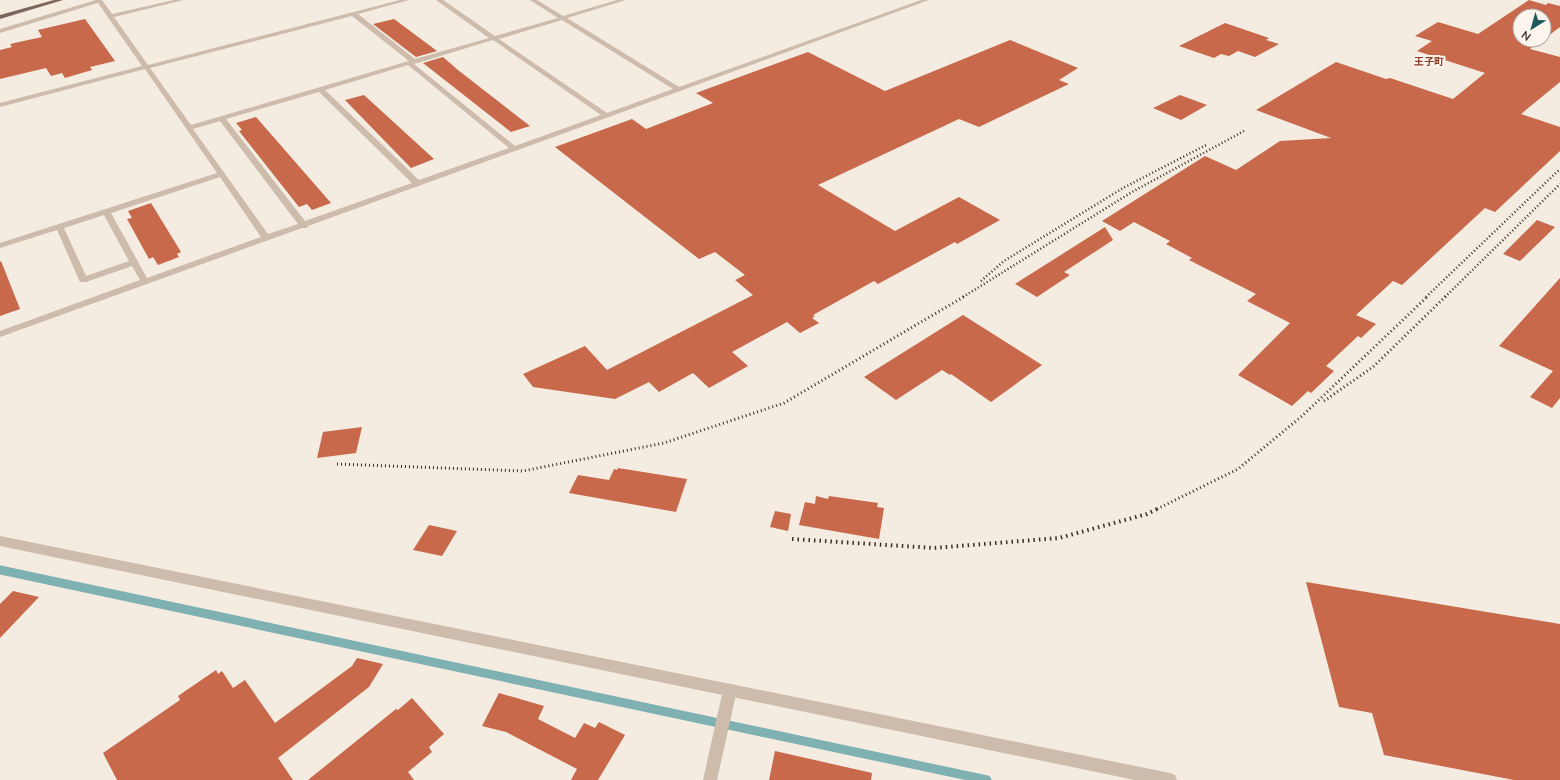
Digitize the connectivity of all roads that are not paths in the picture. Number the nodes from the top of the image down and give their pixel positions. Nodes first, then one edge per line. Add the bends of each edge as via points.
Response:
1 (60, 0) edge
2 (181, 0) edge
3 (406, 0) edge
4 (439, 0) edge
5 (533, 0) edge
6 (623, 0) edge
7 (926, 0) edge
8 (100, 1) edge
9 (354, 14) junction
10 (111, 16) junction
11 (0, 17) edge
12 (563, 18) junction
13 (0, 31) edge
14 (495, 38) junction
15 (411, 63) junction
16 (146, 67) junction
17 (320, 89) junction
18 (678, 89) junction
19 (0, 105) edge
20 (607, 116) junction
21 (222, 118) junction
22 (189, 128) junction
23 (515, 149) junction
24 (221, 174) junction
25 (418, 184) junction
26 (106, 212) junction
27 (304, 226) junction
28 (60, 227) junction
29 (267, 239) junction
30 (0, 246) edge
31 (134, 262) junction
32 (145, 282) junction
33 (0, 334) edge
34 (0, 541) edge
35 (730, 690) junction
36 (710, 780) edge
37 (1170, 780) edge

1 - 11 main road
2 - 10 street
3 - 9 street
4 - 14 street
5 - 12 street
6 - 12 street
7 - 18 street
8 - 10 street
8 - 13 street
9 - 15 street
9 - 16 street
10 - 16 street
12 - 14 street
12 - 18 street
14 - 15 street
14 - 20 street
15 - 17 street
15 - 23 street
16 - 19 street
16 - 22 street
17 - 21 street
17 - 25 street
18 - 20 street
20 - 23 street
21 - 22 street
21 - 27 street
22 - 24 street
23 - 25 street
24 - 26 street
24 - 29 street
25 - 27 street
26 - 28 street
26 - 31 street
27 - 29 street
28 - 30 street
28 - 31 street via 83,280
29 - 32 street
31 - 32 street
32 - 33 street
34 - 35 street
35 - 36 street
35 - 37 street

